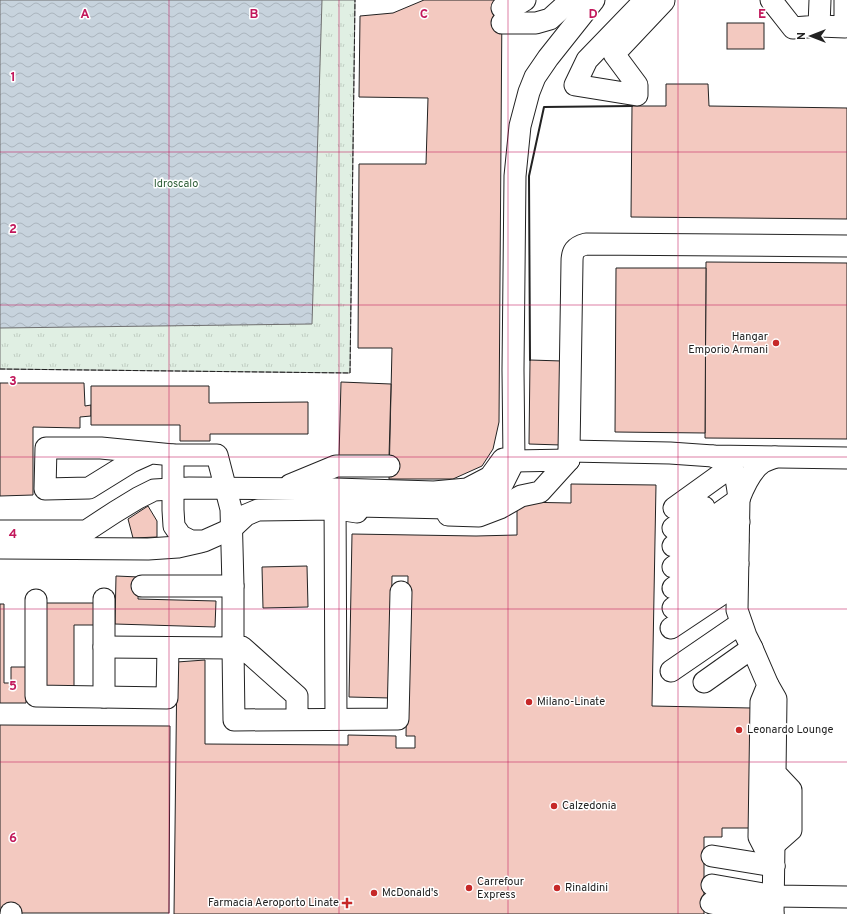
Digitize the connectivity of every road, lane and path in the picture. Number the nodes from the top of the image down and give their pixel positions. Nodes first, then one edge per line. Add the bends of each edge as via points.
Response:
1 (525, 0) edge
2 (572, 0) edge
3 (594, 0) edge
4 (603, 0) edge
5 (645, 0) edge
6 (663, 0) edge
7 (820, 0) edge
8 (846, 0) edge
9 (773, 1) edge
10 (819, 26) junction
11 (570, 30) junction
12 (556, 48) junction
13 (847, 246) edge
14 (513, 370) junction
15 (151, 453) dead end
16 (173, 455) junction
17 (569, 456) junction
18 (713, 456) junction
19 (775, 457) junction
20 (847, 458) edge
21 (514, 461) junction
22 (389, 466) dead end
23 (736, 483) junction
24 (226, 488) junction
25 (281, 489) junction
26 (173, 490) junction
27 (338, 503) junction
28 (231, 529) junction
29 (0, 531) edge
30 (738, 532) junction
31 (204, 541) junction
32 (0, 548) edge
33 (673, 567) dead end
34 (737, 574) junction
35 (142, 586) dead end
36 (233, 586) junction
37 (401, 592) dead end
38 (104, 599) dead end
39 (36, 600) dead end
40 (744, 629) junction
41 (104, 647) junction
42 (168, 648) junction
43 (234, 648) junction
44 (674, 669) dead end
45 (704, 682) dead end
46 (768, 685) junction
47 (104, 697) junction
48 (298, 719) junction
49 (336, 719) junction
50 (774, 886) edge
51 (847, 897) edge

1 - 2 lane via 502,15 536,23 550,19
2 - 12 lane via 570,18
3 - 11 lane
4 - 11 lane
5 - 6 lane via 587,60 575,85 637,94 637,86 614,54
7 - 10 lane
8 - 10 lane via 845,27
9 - 10 lane via 793,28
11 - 12 lane
12 - 14 lane via 529,92 520,126 515,176
13 - 17 lane via 579,246 572,254
14 - 21 lane
14 - 27 lane via 505,457 490,477 466,489
15 - 16 lane
16 - 24 lane via 217,455
16 - 26 lane
17 - 18 lane via 670,453
17 - 21 lane
17 - 27 lane via 540,492 521,496 479,516 359,513
18 - 19 lane
18 - 23 lane via 724,461
19 - 20 lane
19 - 23 lane via 757,468 743,488
21 - 27 lane via 503,483 487,497 448,508 358,506
22 - 25 lane via 336,466
23 - 23 lane via 673,527
23 - 30 lane
24 - 25 lane
24 - 26 lane
24 - 28 lane via 231,509
25 - 27 lane
26 - 29 lane via 154,490 86,531
26 - 31 lane via 174,526 181,536 191,541
27 - 28 lane via 258,510 246,515
27 - 49 lane
28 - 31 lane
28 - 36 lane
30 - 33 lane
30 - 34 lane
30 - 34 lane via 672,608
31 - 32 lane via 178,547 148,549
34 - 40 lane
35 - 36 lane
36 - 43 lane
37 - 49 lane via 398,719
38 - 41 lane
39 - 47 lane via 36,696
40 - 44 lane
40 - 45 lane
40 - 46 lane
41 - 42 lane
41 - 47 lane
42 - 43 lane
42 - 47 lane via 167,698
43 - 48 lane via 242,647 297,696
43 - 48 lane via 234,720
46 - 50 lane via 761,702 759,837
46 - 50 lane via 776,699 775,772 791,790 791,830
48 - 49 lane
50 - 50 lane via 712,878
50 - 51 lane

